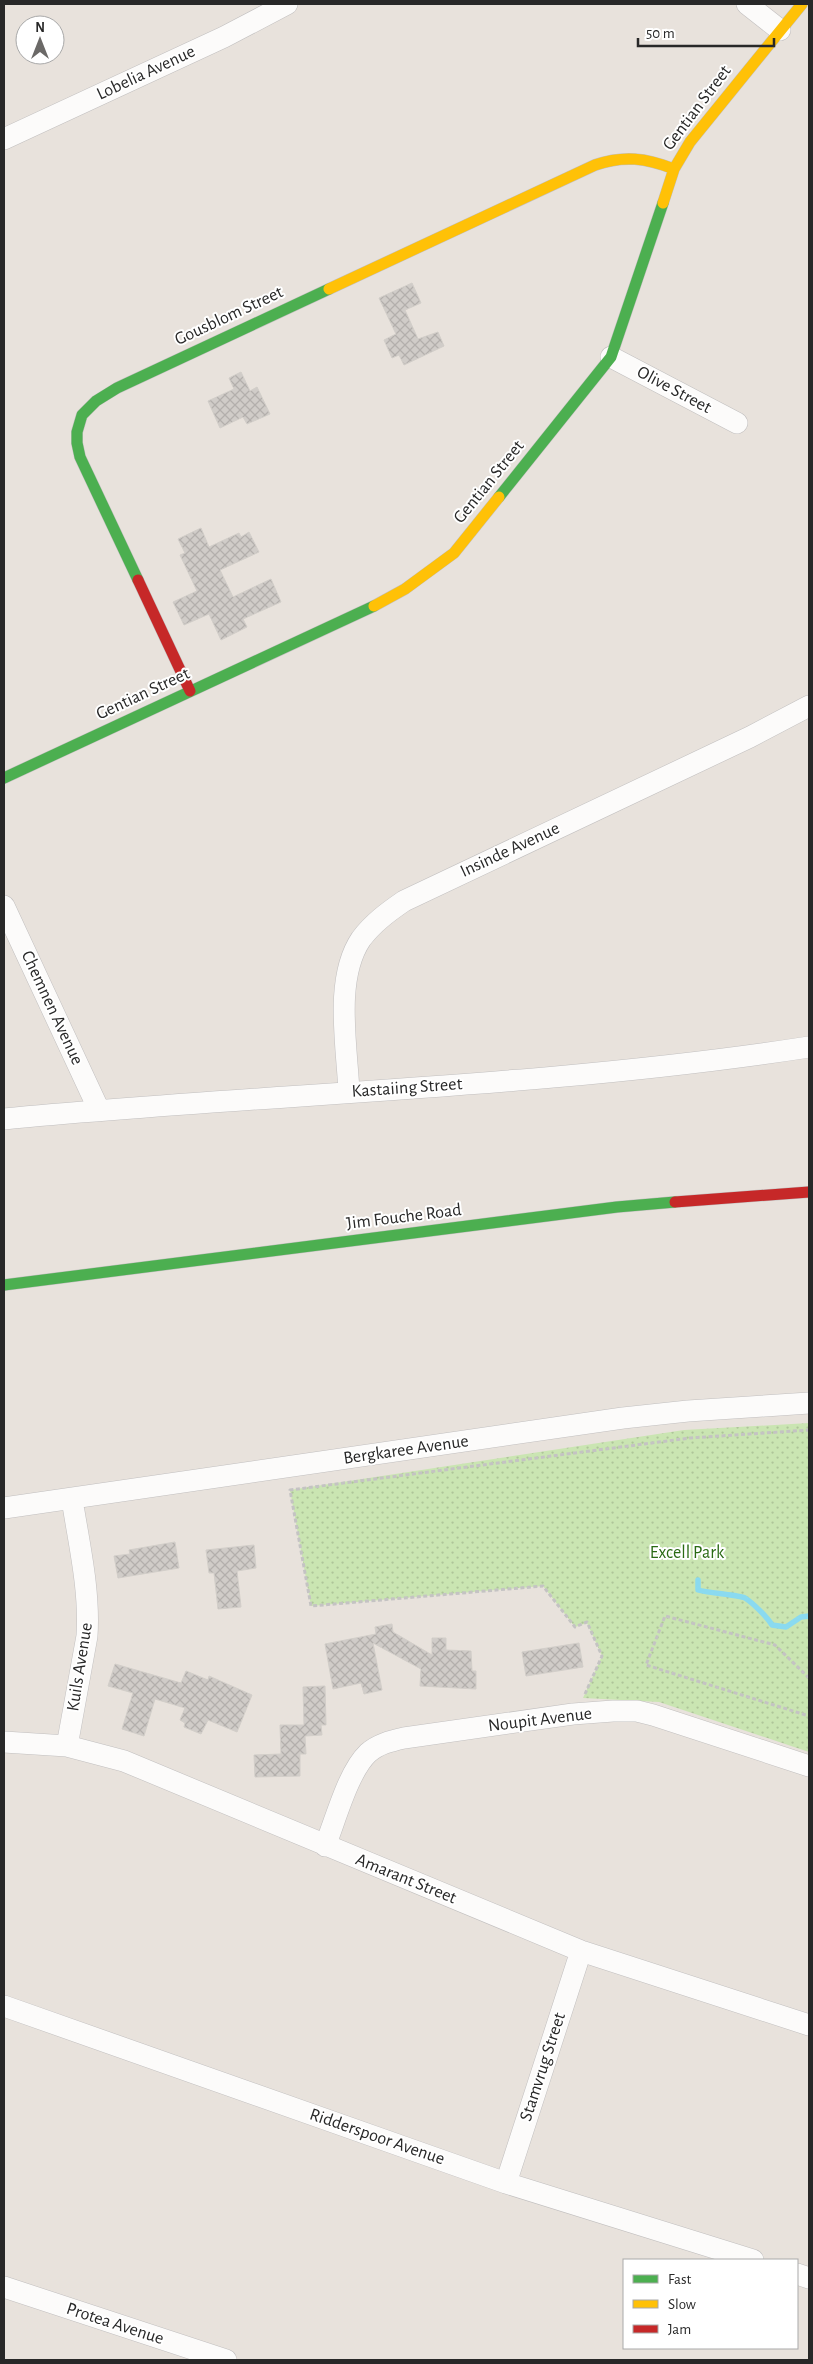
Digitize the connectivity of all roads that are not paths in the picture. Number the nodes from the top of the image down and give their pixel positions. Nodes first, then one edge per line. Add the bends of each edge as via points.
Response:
1 (286, 4) edge
2 (747, 4) edge
3 (802, 4) edge
4 (780, 30) junction
5 (4, 139) edge
6 (674, 169) junction
7 (611, 357) junction
8 (737, 423) dead end
9 (190, 691) junction
10 (809, 706) edge
11 (4, 778) edge
12 (4, 906) edge
13 (809, 1047) edge
14 (349, 1092) junction
15 (99, 1110) junction
16 (4, 1119) edge
17 (809, 1192) edge
18 (4, 1285) edge
19 (809, 1403) edge
20 (72, 1499) junction
21 (4, 1508) edge
22 (4, 1742) edge
23 (67, 1746) junction
24 (809, 1766) edge
25 (326, 1846) junction
26 (581, 1951) junction
27 (4, 2006) edge
28 (809, 2024) edge
29 (506, 2183) junction
30 (750, 2259) edge
31 (4, 2287) edge
32 (226, 2360) edge

1 - 5 street, Lobelia Avenue via 224,37
2 - 4 street
3 - 4 street, Gentian Street
4 - 6 street, Gentian Street via 690,142
6 - 7 street, Gentian Street
6 - 9 street, Gousblom Street via 642,157 628,156 581,170 117,388 90,404 80,416 76,428 80,457
7 - 8 street, Olive Street
7 - 9 street, Gentian Street via 454,553 435,569 363,612
9 - 11 street, Gentian Street
10 - 14 street, Insinde Avenue via 750,738 404,901 381,917 361,939 346,979 344,1002
12 - 15 street, Chemnen Avenue
13 - 14 street, Kastaiing Street via 627,1070
14 - 15 street, Kastaiing Street
15 - 16 street, Kastaiing Street
17 - 18 street, Jim Fouche Road via 617,1208
19 - 20 street, Bergkaree Avenue via 623,1418
20 - 21 street, Bergkaree Avenue
20 - 23 street, Kuils Avenue via 86,1583 88,1619
22 - 23 street, Amarant Street
23 - 25 street, Amarant Street via 124,1761
24 - 25 street, Noupit Avenue via 636,1711 573,1714 404,1738 384,1743 364,1759 349,1787
25 - 26 street, Amarant Street
26 - 28 street, Amarant Street
26 - 29 street, Stamvrug Street
27 - 29 street, Ridderspoor Avenue
29 - 30 street, Ridderspoor Avenue
31 - 32 street, Protea Avenue

